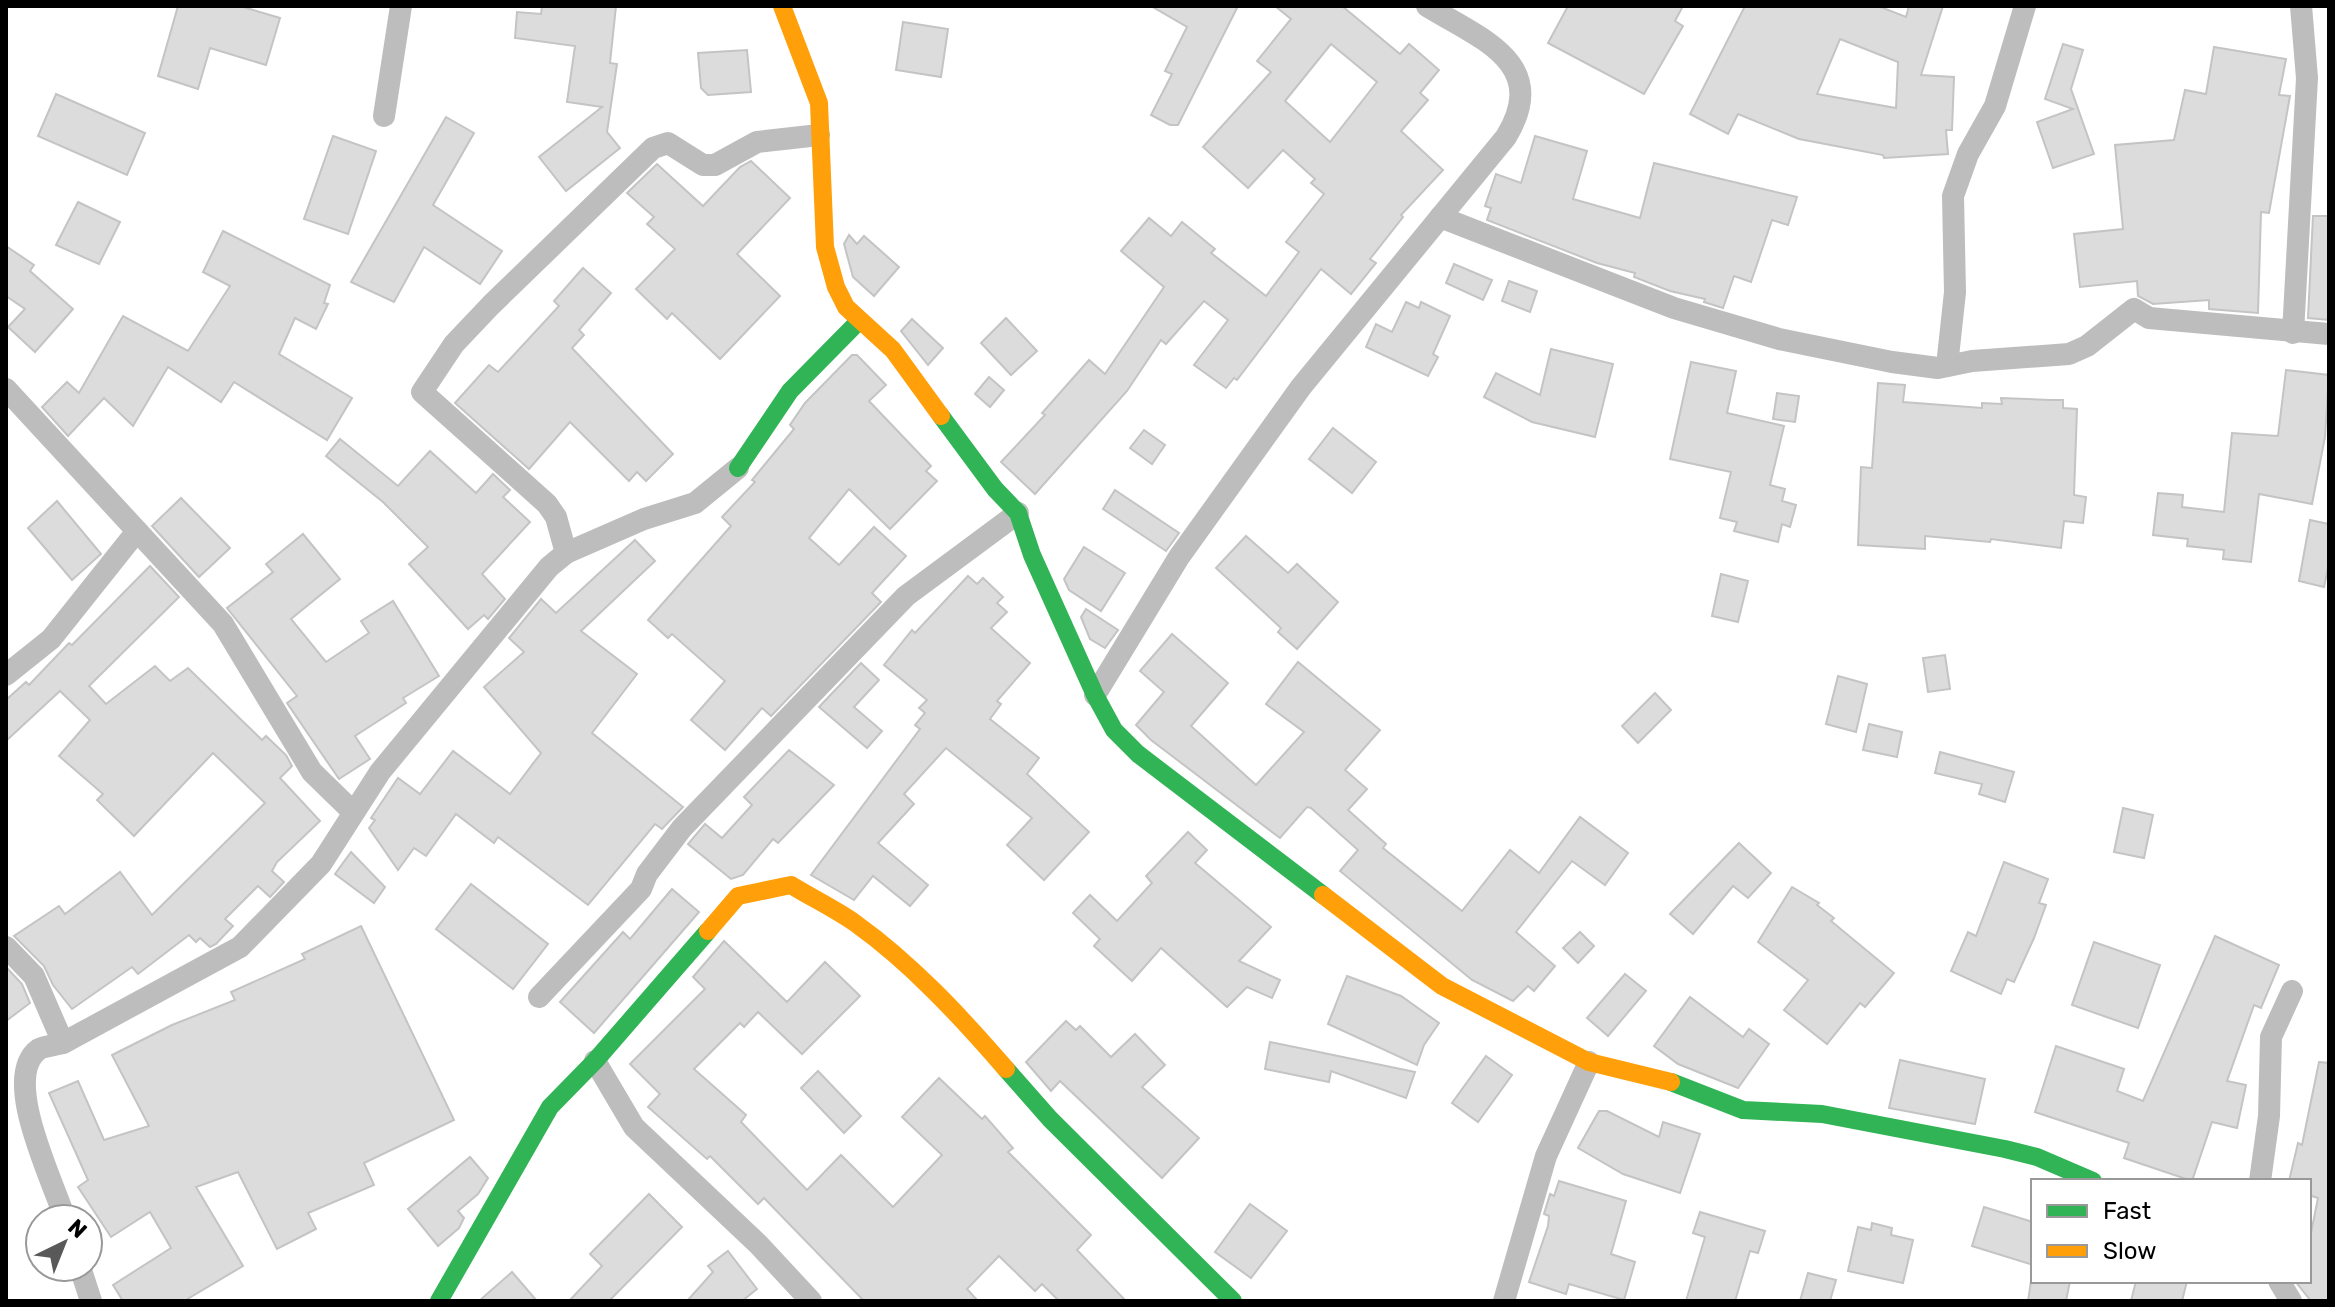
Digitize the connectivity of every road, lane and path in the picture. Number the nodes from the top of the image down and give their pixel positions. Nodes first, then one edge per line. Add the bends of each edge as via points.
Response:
1 (401, 6) edge
2 (782, 6) edge
3 (1427, 6) edge
4 (2025, 6) edge
5 (2301, 6) edge
6 (384, 116) dead end
7 (819, 135) junction
8 (1440, 217) junction
9 (859, 321) junction
10 (2293, 333) junction
11 (2329, 334) edge
12 (1947, 366) junction
13 (6, 389) edge
14 (738, 468) joint
15 (1018, 513) junction
16 (137, 531) junction
17 (566, 553) junction
18 (6, 675) edge
19 (1095, 695) junction
20 (352, 811) junction
21 (6, 947) edge
22 (2292, 991) dead end
23 (539, 997) dead end
24 (63, 1043) junction
25 (595, 1061) junction
26 (1589, 1062) junction
27 (2088, 1179) edge
28 (2260, 1179) edge
29 (59, 1203) edge
30 (2280, 1283) edge
31 (439, 1301) edge
32 (811, 1301) edge
33 (1233, 1301) edge
34 (1504, 1301) edge
35 (2291, 1301) edge

1 - 6 street
2 - 7 street via 819,103
3 - 8 street via 1512,64 1523,95 1521,113 1506,137
4 - 12 street via 1995,106 1968,154 1953,196 1955,292
5 - 10 street via 2307,78
7 - 9 street via 825,247 836,287
7 - 17 street via 757,142 715,165 703,165 668,143 653,148 454,344 422,392 547,504
8 - 12 street via 1674,308 1779,339 1892,362
8 - 19 street via 1301,387 1179,557
9 - 14 street via 790,391
9 - 15 street via 893,350
10 - 11 street
10 - 12 street via 2149,318 2134,309 2069,354
13 - 16 street
14 - 17 street via 695,503
15 - 19 street
15 - 23 street via 906,596 682,828 641,889
16 - 18 street via 51,639
16 - 20 street via 223,624 312,772
17 - 20 street via 549,567
19 - 26 street via 1114,730 1138,754 1429,977
20 - 24 street via 321,864 240,947
21 - 24 street via 34,976
22 - 28 street via 2271,1037
24 - 29 street via 39,1049 26,1061 17,1095
25 - 31 street via 550,1107
25 - 32 street via 634,1127
25 - 33 street via 738,896 791,885 855,923 906,966
26 - 27 street via 1675,1083 1743,1110 1822,1114 2005,1149
26 - 34 street via 1546,1156
30 - 35 street

